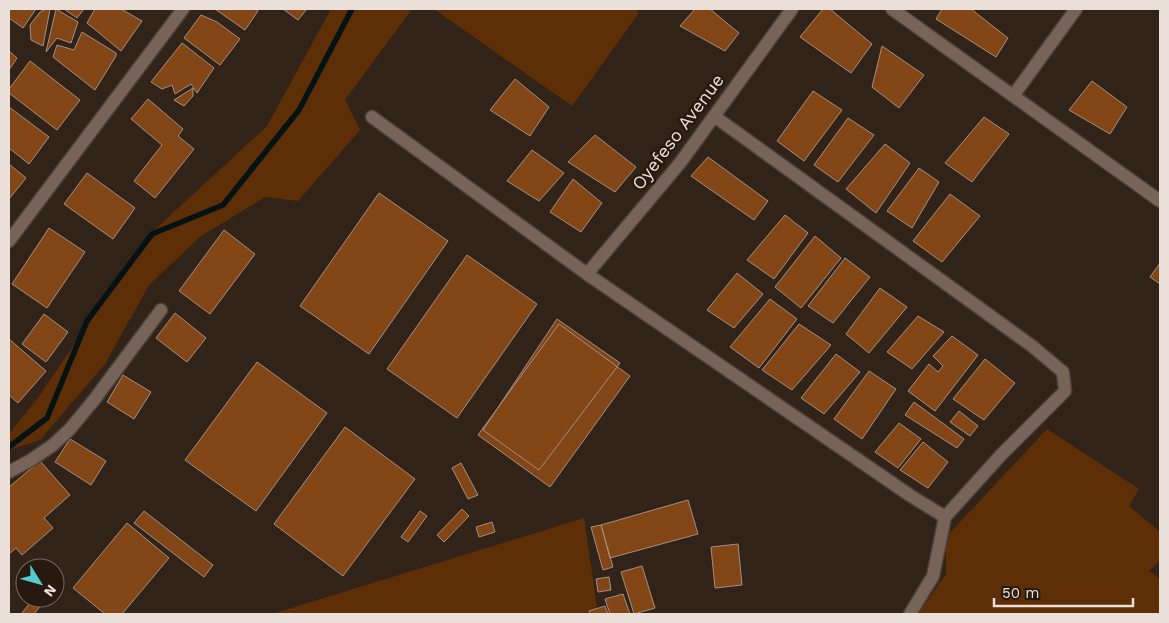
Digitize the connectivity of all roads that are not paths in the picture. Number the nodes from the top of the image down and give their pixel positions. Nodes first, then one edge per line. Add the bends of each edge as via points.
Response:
1 (184, 9) edge
2 (792, 9) edge
3 (892, 9) edge
4 (1076, 9) edge
5 (1013, 96) junction
6 (372, 116) dead end
7 (714, 116) junction
8 (1160, 201) edge
9 (9, 240) edge
10 (587, 274) junction
11 (161, 310) dead end
12 (9, 472) edge
13 (945, 518) junction
14 (910, 614) edge

1 - 9 street
2 - 7 street, Oyefeso Avenue
3 - 5 street
4 - 5 street
5 - 8 street
6 - 10 street
7 - 10 street, Oyefeso Avenue via 680,163
7 - 13 street via 1032,346 1063,372 1065,391 1002,454
10 - 13 street
11 - 12 street via 70,429 54,445
13 - 14 street via 933,576

